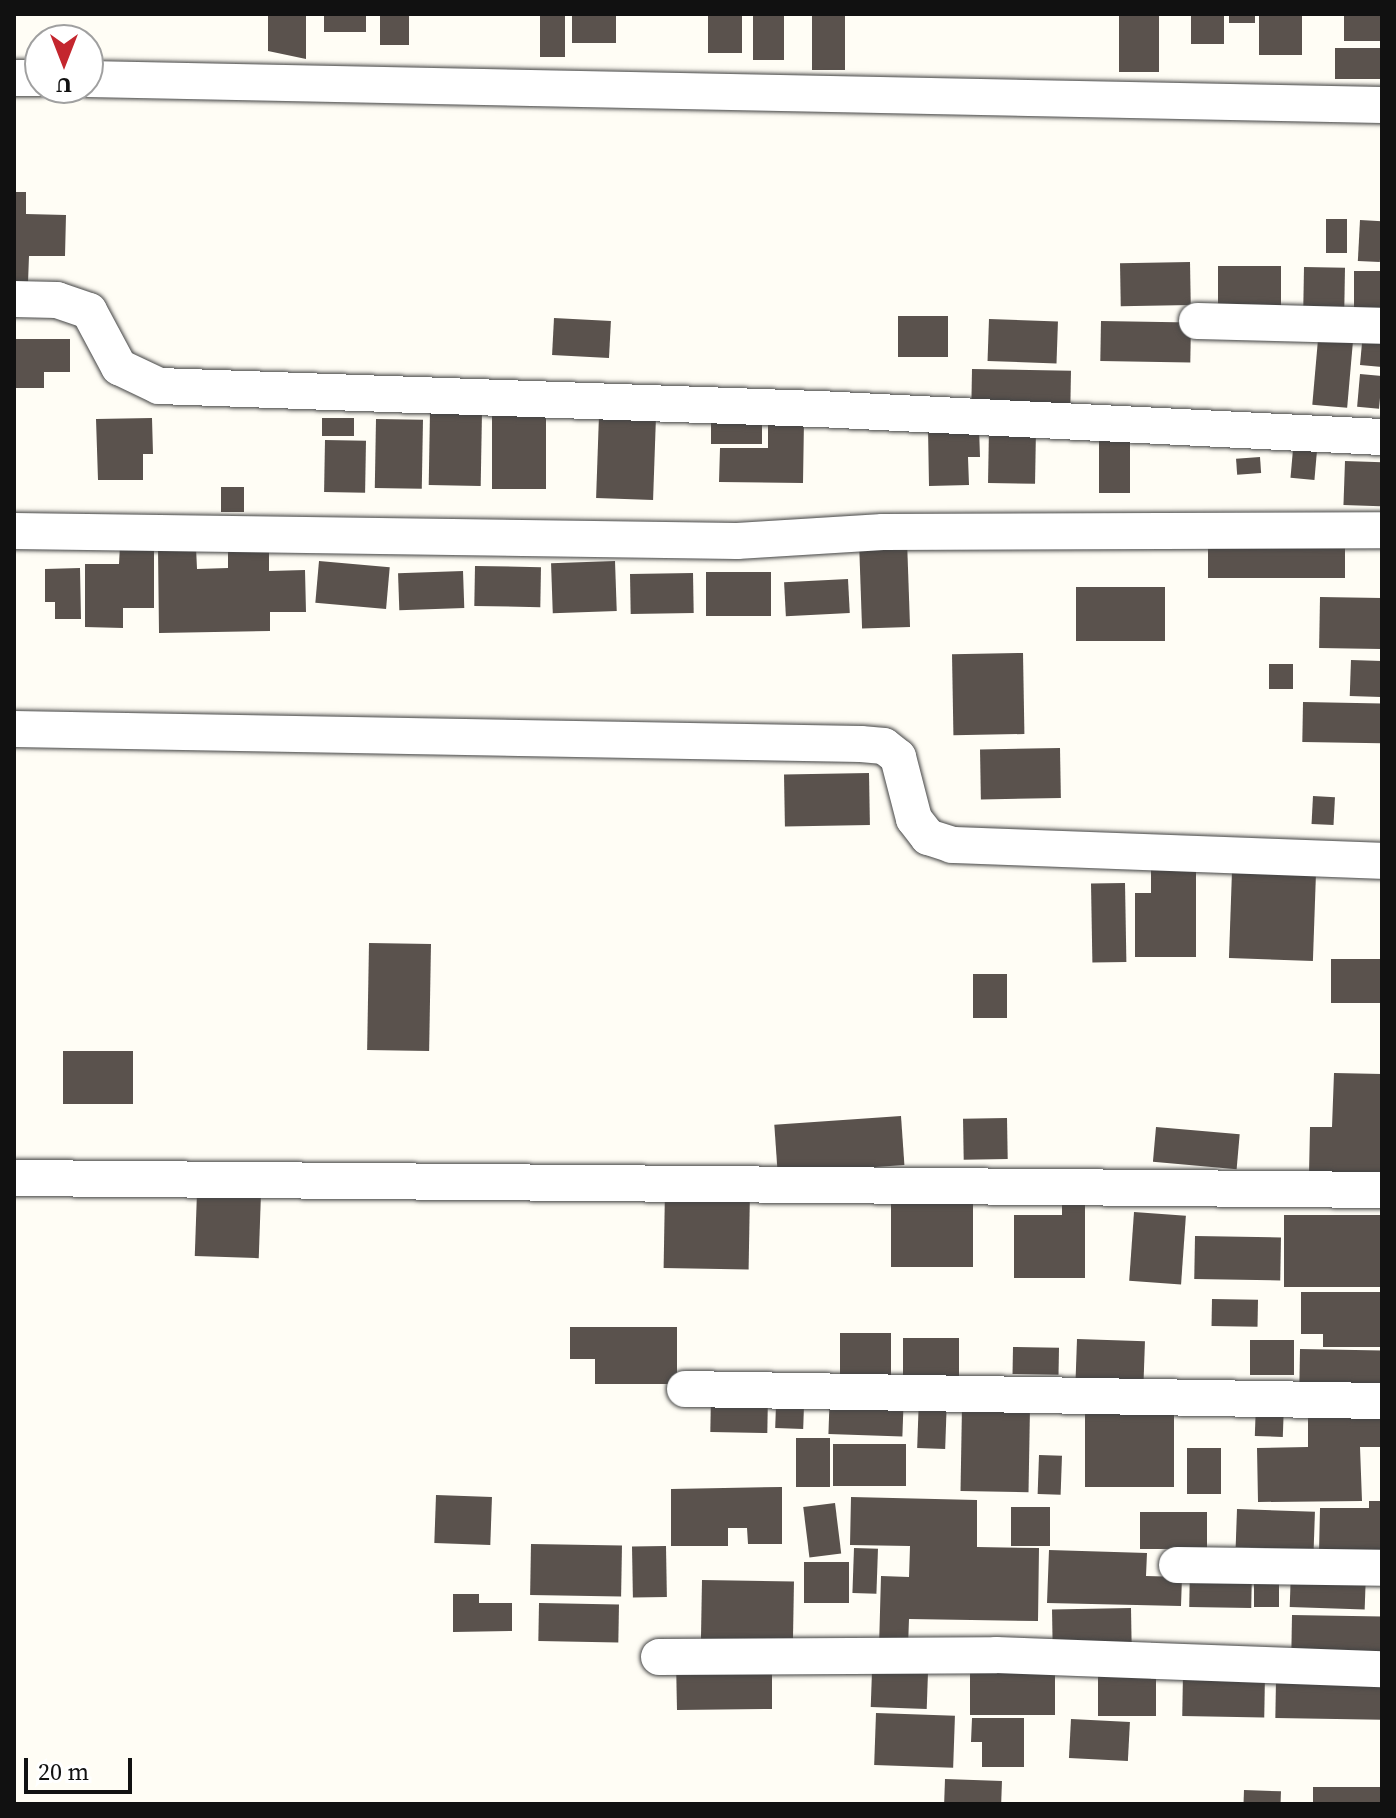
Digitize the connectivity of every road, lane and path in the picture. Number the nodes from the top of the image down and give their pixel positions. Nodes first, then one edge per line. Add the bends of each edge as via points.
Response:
1 (104, 79) edge
2 (1382, 105) edge
3 (14, 299) edge
4 (1197, 321) dead end
5 (1382, 326) edge
6 (1382, 437) edge
7 (1382, 530) edge
8 (14, 531) edge
9 (14, 729) edge
10 (1382, 861) edge
11 (14, 1178) edge
12 (1382, 1190) edge
13 (685, 1389) dead end
14 (1382, 1401) edge
15 (1177, 1565) dead end
16 (1382, 1568) edge
17 (659, 1657) dead end
18 (1382, 1669) edge

1 - 2 street
3 - 6 street via 57,300 89,311 119,367 159,386 819,409
4 - 5 street
7 - 8 street via 883,532 737,541
9 - 10 street via 884,746 898,757 914,819 928,837 952,845
11 - 12 street
13 - 14 street
15 - 16 street
17 - 18 street via 996,1655

